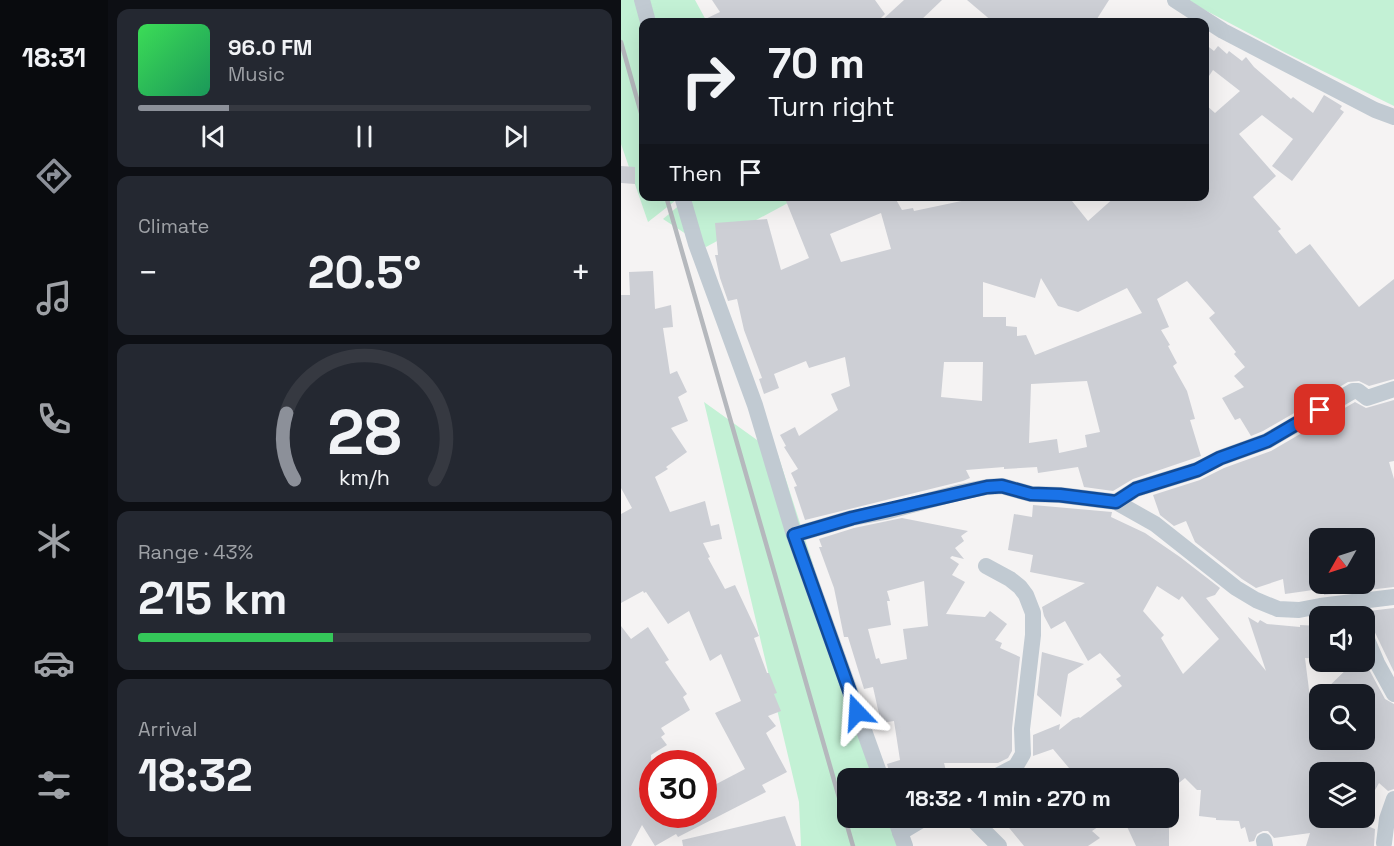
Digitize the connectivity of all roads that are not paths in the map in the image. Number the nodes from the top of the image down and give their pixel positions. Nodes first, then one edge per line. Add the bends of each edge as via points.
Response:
1 (642, 0) edge
2 (1175, 0) edge
3 (647, 18) edge
4 (1203, 18) edge
5 (1209, 22) edge
6 (1394, 117) edge
7 (683, 201) edge
8 (1394, 389) edge
9 (1116, 502) junction
10 (794, 535) junction
11 (986, 566) dead end
12 (1394, 597) edge
13 (1366, 606) edge
14 (1309, 608) edge
15 (1375, 658) edge
16 (1394, 694) edge
17 (877, 768) edge
18 (1012, 768) edge
19 (1394, 799) edge
20 (981, 828) edge
21 (1384, 843) dead end
22 (999, 846) edge

1 - 3 street
2 - 4 street
5 - 6 street
7 - 10 street via 755,405
8 - 9 street via 1367,398 1353,391 1267,441 1189,473 1136,489
9 - 10 street via 987,487
9 - 14 street via 1155,524 1256,600 1278,609
10 - 17 street
11 - 18 street via 1020,587 1033,613 1023,754
12 - 13 street
15 - 16 street
19 - 21 street
20 - 22 street

